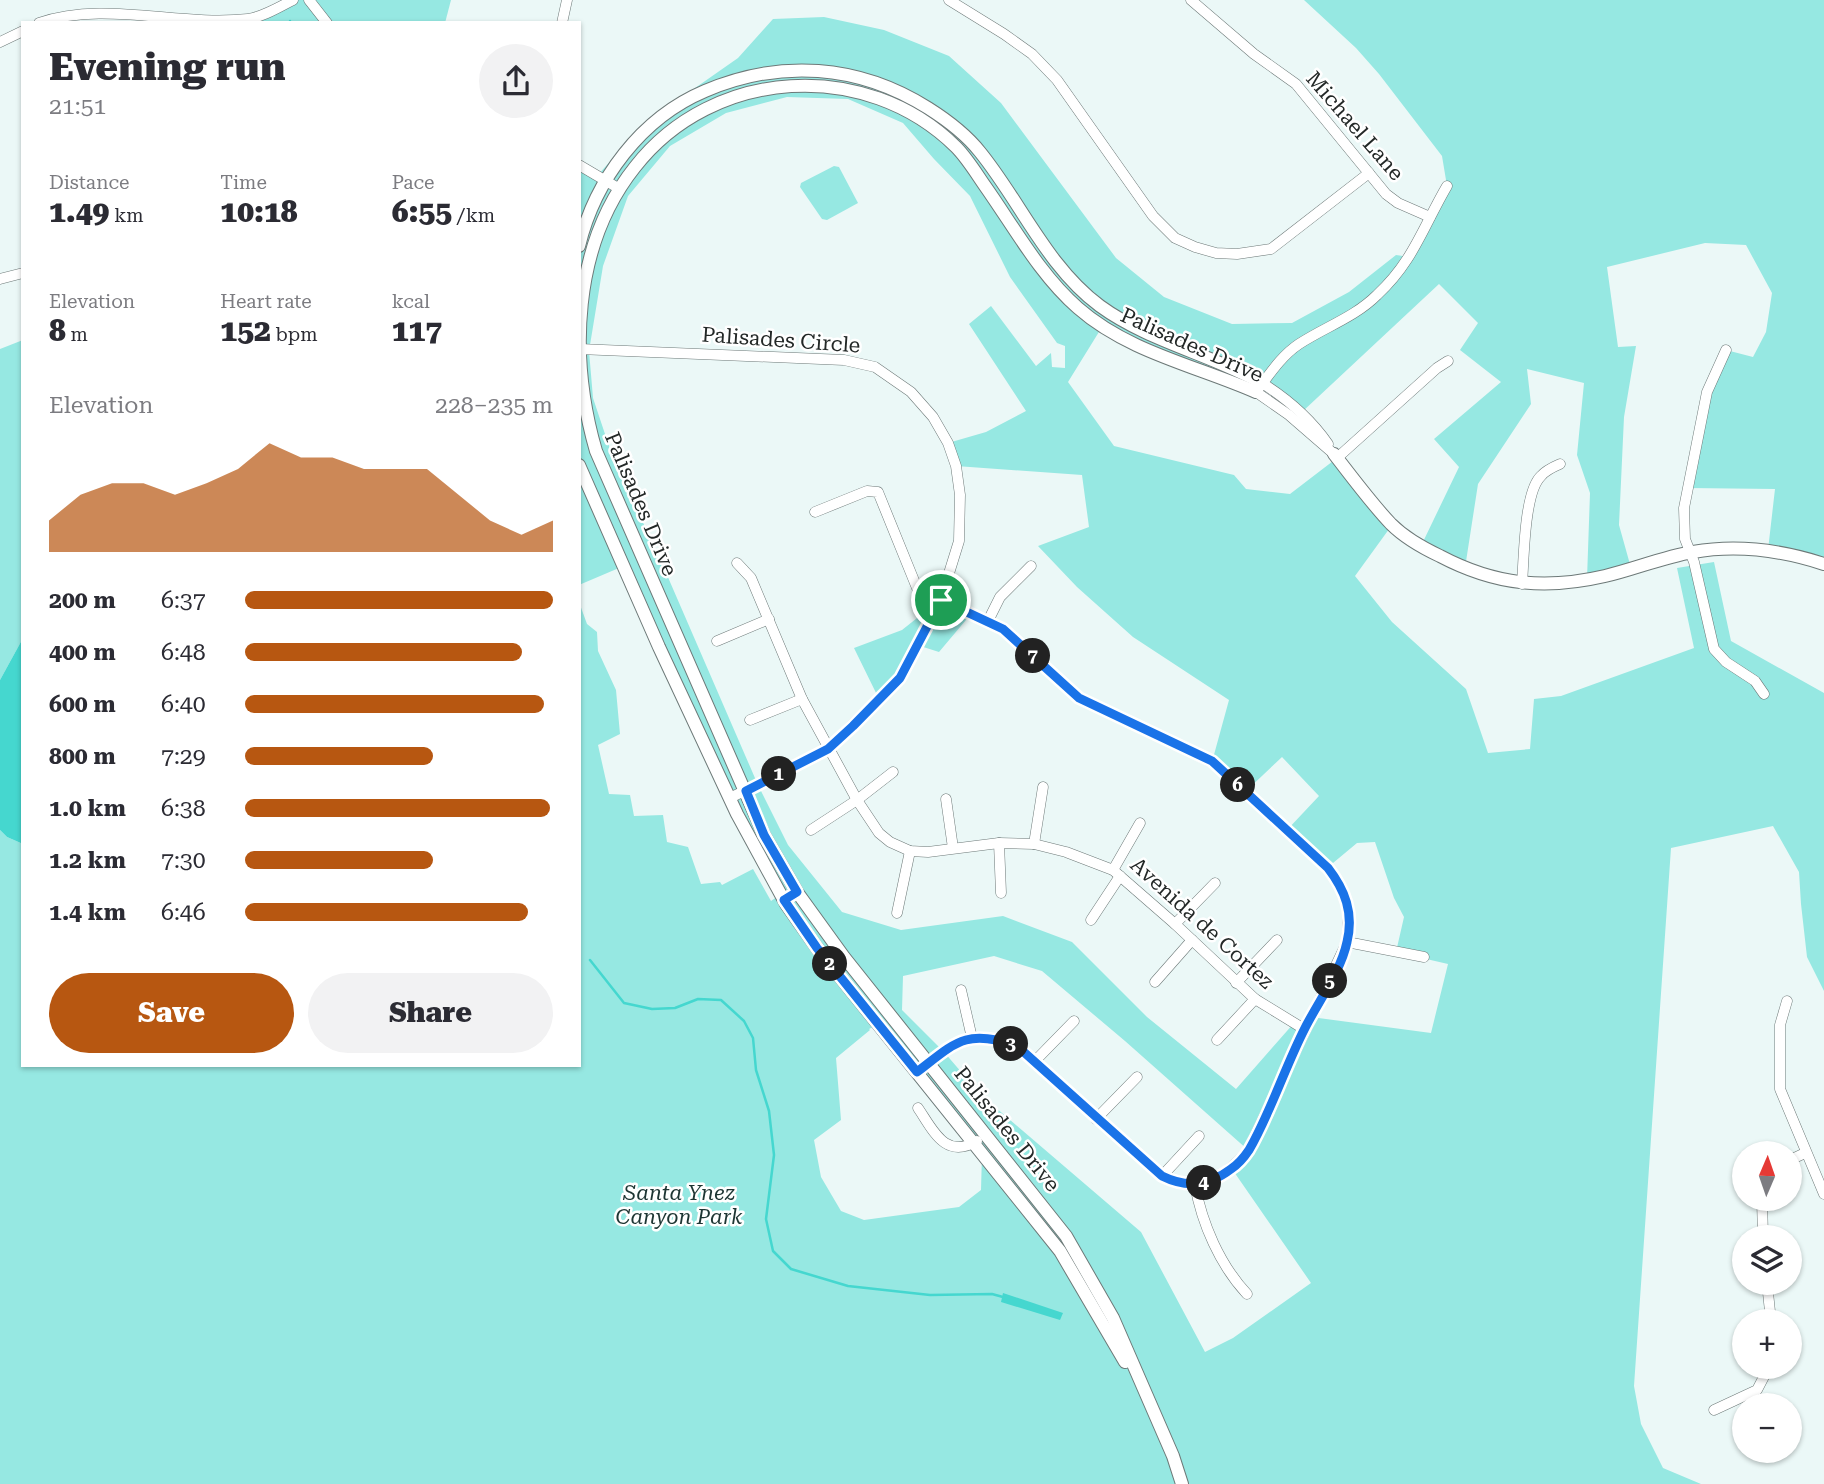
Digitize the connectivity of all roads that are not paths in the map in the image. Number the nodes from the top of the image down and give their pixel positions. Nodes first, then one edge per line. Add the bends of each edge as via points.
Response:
1 (293, 0) edge
2 (309, 0) edge
3 (566, 0) edge
4 (949, 0) edge
5 (1191, 0) edge
6 (43, 21) edge
7 (252, 21) edge
8 (325, 21) edge
9 (562, 21) edge
10 (21, 32) edge
11 (0, 42) edge
12 (581, 165) edge
13 (1369, 173) junction
14 (605, 181) junction
15 (1447, 186) dead end
16 (618, 188) junction
17 (1430, 216) junction
18 (581, 237) edge
19 (21, 273) edge
20 (0, 279) edge
21 (581, 326) edge
22 (581, 349) edge
23 (1726, 350) dead end
24 (1448, 361) dead end
25 (581, 364) edge
26 (1259, 388) junction
27 (1336, 456) junction
28 (1560, 464) dead end
29 (581, 470) edge
30 (815, 512) dead end
31 (1690, 552) junction
32 (737, 563) dead end
33 (1824, 564) edge
34 (1031, 566) dead end
35 (1522, 584) junction
36 (941, 600) junction
37 (769, 619) junction
38 (988, 621) junction
39 (718, 641) dead end
40 (1764, 694) dead end
41 (802, 699) junction
42 (750, 720) dead end
43 (828, 749) junction
44 (893, 772) dead end
45 (1043, 787) dead end
46 (746, 791) junction
47 (730, 798) junction
48 (946, 799) dead end
49 (857, 800) junction
50 (1140, 823) dead end
51 (811, 830) dead end
52 (999, 843) junction
53 (1034, 844) junction
54 (953, 848) junction
55 (910, 851) junction
56 (1116, 873) junction
57 (1215, 883) dead end
58 (797, 892) junction
59 (1001, 893) dead end
60 (784, 900) junction
61 (897, 913) dead end
62 (1091, 920) dead end
63 (1175, 924) junction
64 (1192, 940) junction
65 (1276, 940) dead end
66 (1347, 942) junction
67 (1424, 957) dead end
68 (1155, 982) dead end
69 (1236, 983) junction
70 (961, 990) dead end
71 (1255, 999) junction
72 (1787, 1001) dead end
73 (1074, 1021) dead end
74 (1304, 1029) junction
75 (972, 1038) junction
76 (1217, 1040) dead end
77 (929, 1062) junction
78 (1034, 1062) junction
79 (917, 1072) junction
80 (1137, 1077) dead end
81 (918, 1108) dead end
82 (1096, 1119) junction
83 (986, 1134) junction
84 (1199, 1136) dead end
85 (974, 1143) junction
86 (1805, 1153) junction
87 (1802, 1154) edge
88 (1162, 1176) junction
89 (1195, 1185) junction
90 (1824, 1194) edge
91 (1247, 1294) dead end
92 (1763, 1379) edge
93 (1714, 1410) dead end
94 (1173, 1456) junction
95 (1182, 1484) edge

1 - 7 street
2 - 8 street
3 - 9 street
4 - 13 street via 1032,54 1057,80 1153,216 1175,237 1195,247 1237,254 1271,249
5 - 13 street, Michael Lane via 1296,84
6 - 7 street via 80,9
10 - 11 street
12 - 14 street
13 - 17 street, Michael Lane via 1398,203
14 - 16 street
14 - 18 street, Palisades Drive
14 - 26 street, Palisades Drive via 653,124 718,86 779,72 833,72 869,79 907,94 960,131 981,152 1065,272 1100,306
15 - 17 street
16 - 21 street, Palisades Drive via 593,247
16 - 26 street, Palisades Drive via 675,127 743,93 813,85 876,99 912,115 957,148 1048,277 1080,310 1119,337
17 - 26 street via 1410,257 1376,297 1297,345
19 - 20 street
22 - 36 street, Palisades Circle via 844,360 875,367 911,392 933,417 956,466 959,541
23 - 31 street via 1707,392 1684,508
24 - 27 street
25 - 46 street, Palisades Drive via 596,451
26 - 27 street, Palisades Drive via 1303,413
27 - 35 street, Palisades Drive via 1392,525 1421,546 1477,573
28 - 35 street via 1541,476 1529,501
29 - 47 street, Palisades Drive
30 - 36 street via 867,491 878,492 917,588
31 - 33 street, Palisades Drive via 1740,547
31 - 35 street, Palisades Drive via 1606,576
31 - 40 street via 1714,649 1755,681
32 - 37 street via 751,578
34 - 38 street via 1000,597
36 - 38 street
36 - 43 street, Palisades Circle via 900,678
37 - 39 street
37 - 41 street
38 - 66 street via 1003,629 1079,698 1212,761 1343,887 1349,909
41 - 42 street
41 - 43 street
43 - 46 street, Palisades Circle
43 - 49 street
44 - 49 street
45 - 53 street
46 - 47 street, Palisades Circle
46 - 58 street, Palisades Drive via 764,835
47 - 60 street, Palisades Drive
48 - 54 street
49 - 51 street
49 - 55 street via 879,832
50 - 56 street
52 - 53 street, Avenida de Cortez
52 - 54 street, Avenida de Cortez
52 - 59 street
53 - 56 street, Avenida de Cortez
54 - 55 street, Avenida de Cortez
55 - 61 street
56 - 62 street
56 - 63 street, Avenida de Cortez
57 - 63 street
58 - 60 street
58 - 77 street, Palisades Drive
60 - 79 street, Palisades Drive
63 - 64 street, Avenida de Cortez
64 - 68 street
64 - 69 street, Avenida de Cortez
65 - 69 street
66 - 67 street
66 - 74 street
69 - 71 street, Avenida de Cortez
70 - 75 street
71 - 74 street, Avenida de Cortez
71 - 76 street
72 - 86 street via 1780,1025 1780,1089
73 - 78 street
74 - 89 street via 1248,1151 1232,1169
75 - 77 street
75 - 78 street via 990,1037 1016,1045
77 - 79 street
77 - 83 street, Palisades Drive
78 - 82 street
79 - 85 street, Palisades Drive
80 - 82 street
81 - 85 street via 942,1142 950,1146
82 - 88 street
83 - 85 street
83 - 94 street, Palisades Drive via 1079,1255 1113,1318
84 - 88 street
85 - 94 street, Palisades Drive via 1067,1262
86 - 87 street
86 - 90 street
88 - 89 street
89 - 91 street via 1201,1217 1233,1279
92 - 93 street via 1757,1390
94 - 95 street, Palisades Drive

